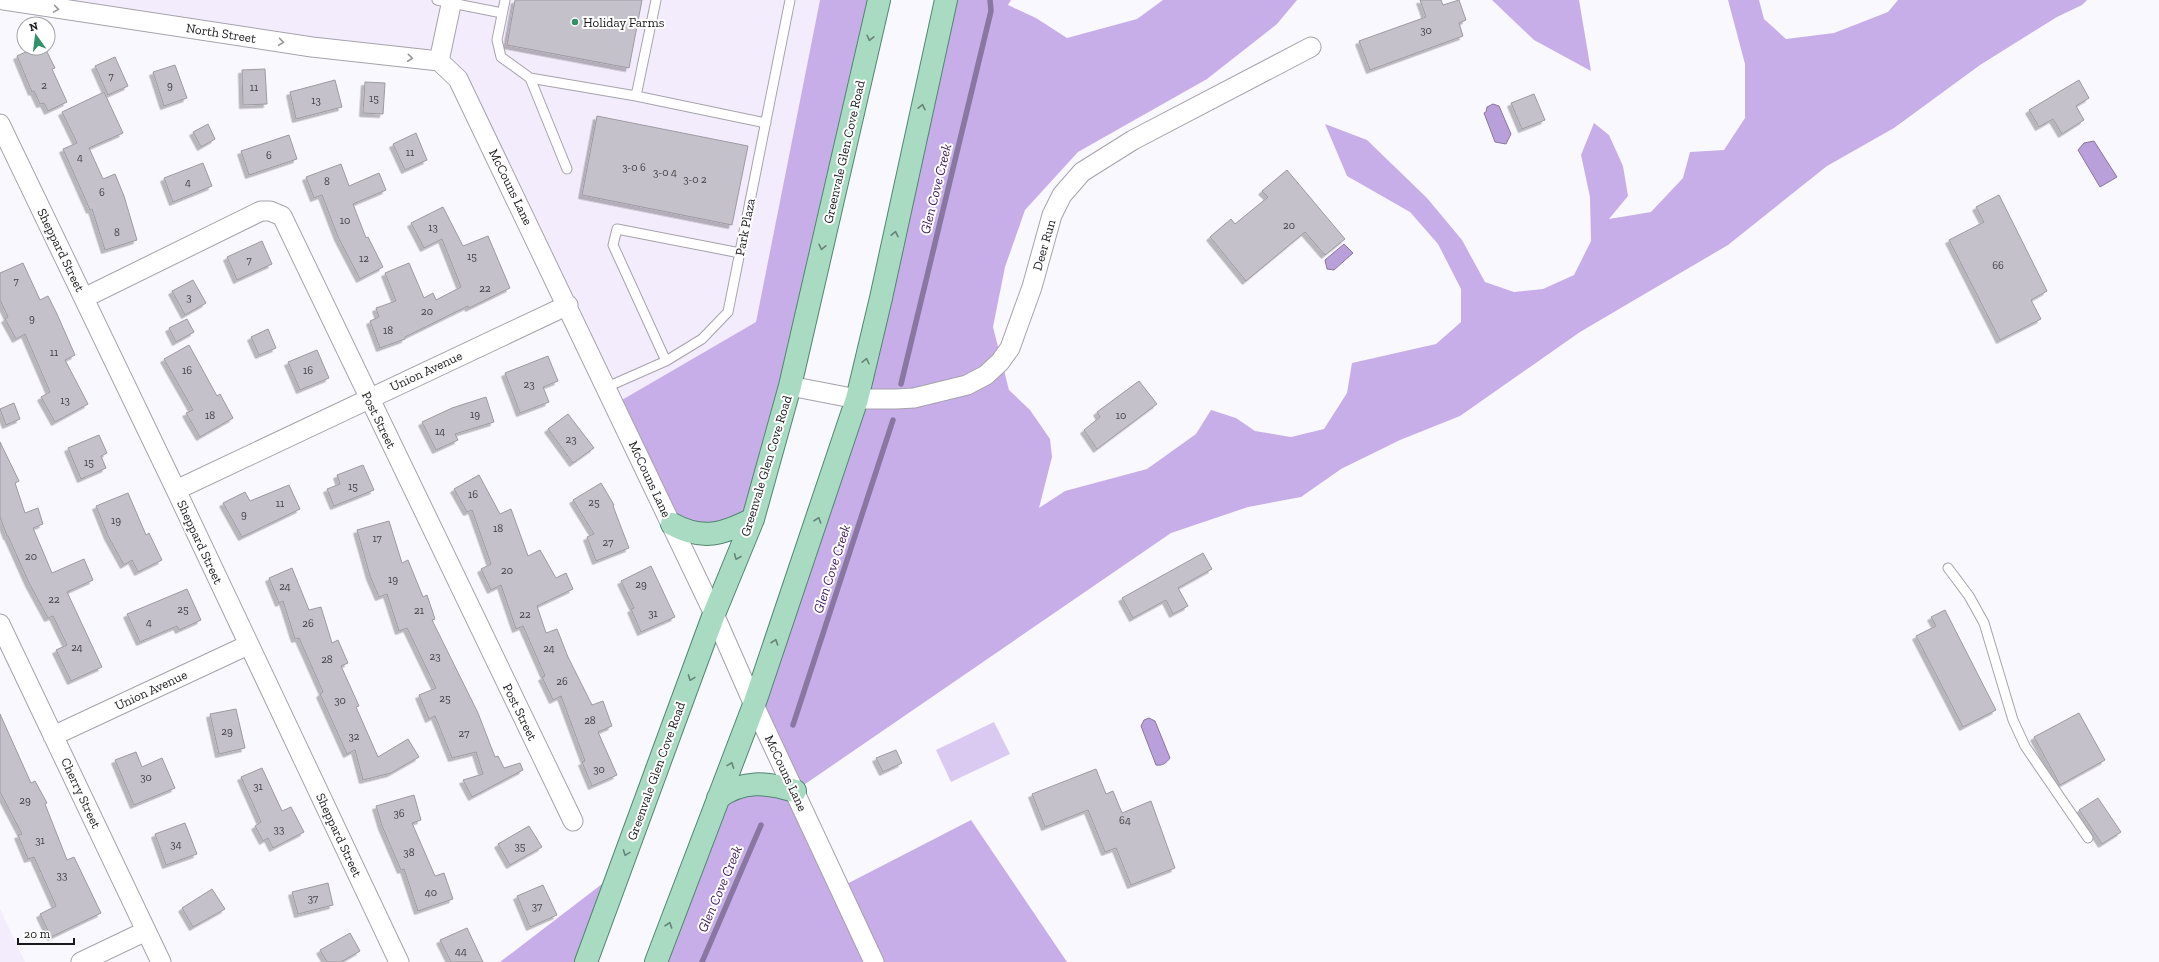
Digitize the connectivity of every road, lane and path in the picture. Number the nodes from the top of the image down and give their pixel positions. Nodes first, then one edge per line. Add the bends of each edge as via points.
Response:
1 (4, 0) edge
2 (505, 0) edge
3 (656, 0) edge
4 (790, 0) edge
5 (879, 0) edge
6 (946, 0) edge
7 (447, 1) edge
8 (502, 13) junction
9 (1310, 47) dead end
10 (439, 61) junction
11 (530, 78) junction
12 (636, 96) junction
13 (766, 123) junction
14 (0, 124) edge
15 (567, 169) dead end
16 (740, 253) junction
17 (84, 298) junction
18 (568, 305) junction
19 (666, 361) junction
20 (790, 386) junction
21 (607, 387) junction
22 (368, 398) junction
23 (857, 399) junction
24 (176, 490) junction
25 (753, 519) junction
26 (672, 524) junction
27 (1948, 568) dead end
28 (714, 614) junction
29 (0, 624) edge
30 (248, 645) junction
31 (754, 705) junction
32 (54, 736) junction
33 (795, 791) junction
34 (718, 798) junction
35 (573, 821) dead end
36 (2088, 838) dead end
37 (146, 931) junction
38 (80, 962) edge
39 (161, 962) edge
40 (399, 962) edge
41 (586, 962) edge
42 (656, 962) edge
43 (874, 962) edge

1 -> 10 street, North Street via 312,47
2 - 8 lane
3 - 12 lane
4 - 13 lane, Park Plaza
5 -> 20 main road, Greenvale Glen Cove Road
23 -> 6 main road via 882,298
7 - 8 lane
7 - 10 street
8 - 11 lane via 497,40 501,57
9 - 23 street, Deer Run via 1133,140 1082,172 1062,195 1052,215 1032,287 1010,348 986,375 967,385 914,398
10 - 18 street, McCouns Lane via 458,79
11 - 12 lane
11 - 15 lane
12 - 13 lane
13 - 16 lane, Park Plaza
14 - 17 street, Sheppard Street
16 - 19 lane, Park Plaza via 728,312 702,339
16 - 19 lane via 617,228 613,245
17 - 22 street, Post Street via 261,211 270,211 282,216
17 - 24 street, Sheppard Street
18 - 21 street, McCouns Lane
18 - 22 street, Union Avenue
19 - 21 lane, Park Plaza
20 - 23 street, Deer Run
20 - 25 main road, Greenvale Glen Cove Road
21 - 26 street, McCouns Lane
22 - 24 street, Union Avenue
22 - 35 street, Post Street
31 -> 23 main road
24 - 30 street, Sheppard Street
25 - 26 main road via 736,527 708,534 695,534
25 -> 28 main road, Greenvale Glen Cove Road
26 - 28 street, McCouns Lane
27 - 36 lane via 1969,596 1984,623 2013,720 2025,746
28 - 31 street, McCouns Lane
28 -> 41 main road, Greenvale Glen Cove Road
29 - 32 street, Cherry Street
30 - 32 street, Union Avenue
30 - 40 street, Sheppard Street
31 - 33 street, McCouns Lane
34 -> 31 main road
32 - 37 street, Cherry Street
33 - 34 main road via 768,784 753,784 728,791
33 - 43 street, McCouns Lane
42 -> 34 main road
37 - 38 street
37 - 39 street, Cherry Street

